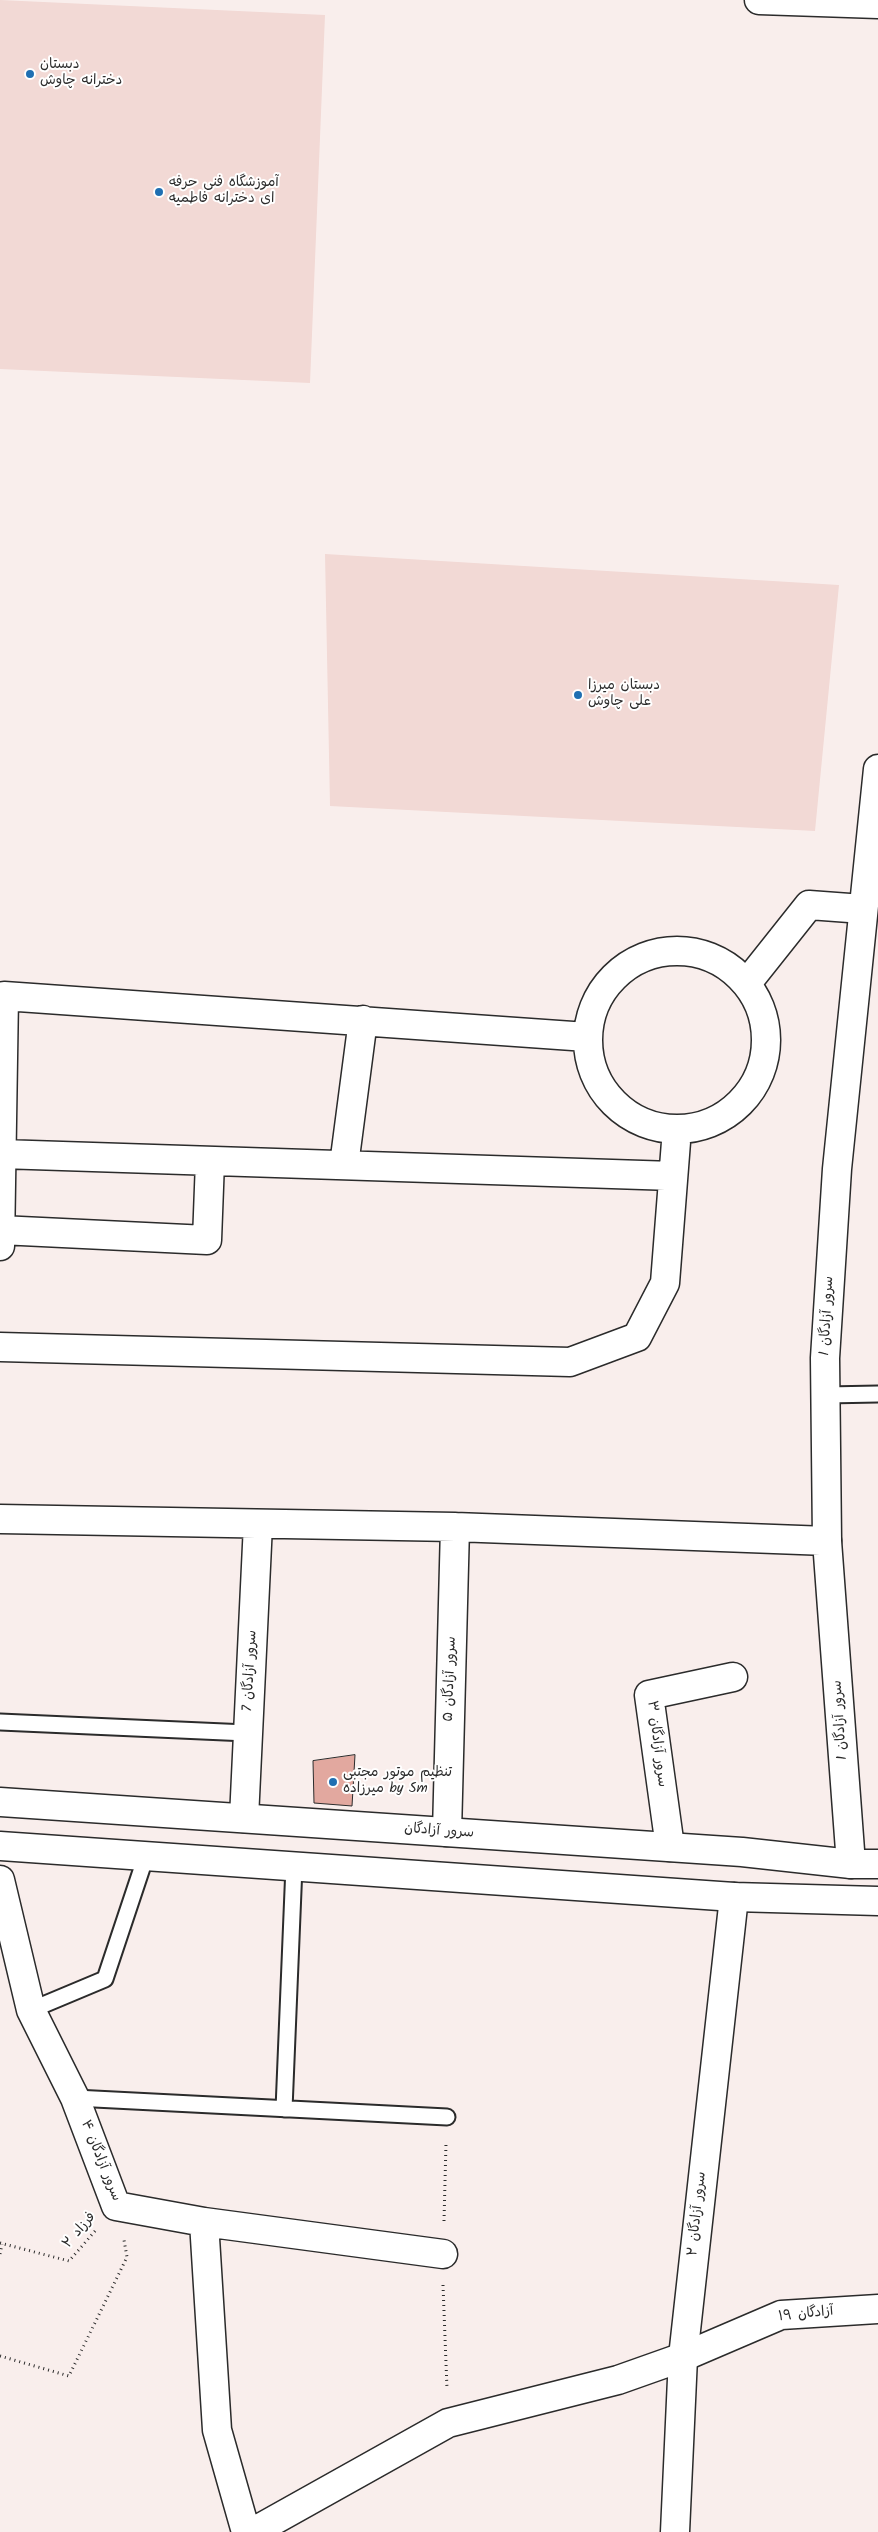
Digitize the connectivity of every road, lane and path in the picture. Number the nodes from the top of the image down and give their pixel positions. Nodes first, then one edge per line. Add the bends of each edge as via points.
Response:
1 (759, 0) edge
2 (878, 4) edge
3 (878, 769) edge
4 (870, 909) edge
5 (747, 983) junction
6 (363, 1020) junction
7 (587, 1037) junction
8 (677, 1130) junction
9 (1, 1154) junction
10 (210, 1161) junction
11 (344, 1165) junction
12 (673, 1176) junction
13 (0, 1230) edge
14 (0, 1246) edge
15 (0, 1347) edge
16 (878, 1394) edge
17 (826, 1395) junction
18 (0, 1519) edge
19 (258, 1524) junction
20 (456, 1527) junction
21 (827, 1542) junction
22 (732, 1677) dead end
23 (0, 1722) edge
24 (248, 1733) junction
25 (0, 1802) edge
26 (244, 1818) junction
27 (447, 1832) junction
28 (0, 1846) edge
29 (670, 1847) junction
30 (146, 1856) junction
31 (851, 1864) junction
32 (878, 1864) edge
33 (294, 1866) junction
34 (0, 1880) edge
35 (734, 1897) junction
36 (878, 1901) edge
37 (31, 2010) junction
38 (75, 2098) junction
39 (284, 2109) junction
40 (447, 2117) dead end
41 (116, 2206) junction
42 (204, 2222) junction
43 (1, 2244) edge
44 (0, 2254) edge
45 (443, 2254) dead end
46 (878, 2309) edge
47 (0, 2356) edge
48 (683, 2357) junction
49 (246, 2532) edge
50 (253, 2532) edge
51 (675, 2532) edge

1 - 2 street
3 - 4 street, سرور آزادگان 1
4 - 5 street via 809,905
4 - 17 street, سرور آزادگان 1 via 837,1169 825,1358
5 - 7 street via 723,963 694,952 663,951 648,956 634,961 610,981 593,1007
5 - 8 street via 762,1010 767,1038 763,1066 750,1092 730,1112 705,1125
6 - 7 street
6 - 9 street via 4,996
6 - 11 street
7 - 8 street via 591,1065 604,1091 623,1112 648,1124
8 - 12 street
9 - 10 street
9 - 13 street
10 - 11 street
10 - 13 street via 207,1240
11 - 12 street
12 - 15 street via 665,1283 637,1337 570,1362
13 - 14 street
16 - 17 lane
17 - 21 street, سرور آزادگان 1
18 - 19 street
19 - 20 street
19 - 24 street, سرور آزادگان 7
20 - 21 street
20 - 27 street, سرور آزادگان ۵
21 - 31 street, سرور آزادگان 1
22 - 29 street, سرور آزادگان ۳ via 648,1695
23 - 24 lane
24 - 26 street, سرور آزادگان 7
25 - 26 street, سرور آزادگان
26 - 27 street, سرور آزادگان
27 - 29 street, سرور آزادگان
28 - 30 street
29 - 31 street, سرور آزادگان
30 - 33 street
30 - 37 lane via 105,1980
31 - 32 street, سرور آزادگان
33 - 35 street
33 - 39 lane
34 - 37 street, سرور آزادگان ۴
35 - 36 street
35 - 48 street, سرور آزادگان ۲
37 - 38 street, سرور آزادگان ۴
38 - 39 lane
38 - 41 street, سرور آزادگان ۴
39 - 40 lane
41 - 42 street, سرور آزادگان ۴
41 - 43 path, فرزاد ۲ via 69,2261
41 - 47 path via 127,2257 70,2376
42 - 45 street, سرور آزادگان ۴
42 - 49 street via 217,2430
43 - 44 path
46 - 48 street, آزادگان ۱۹ via 781,2315
48 - 50 street, آزادگان ۱۹ via 618,2380 448,2423
48 - 51 street, سرور آزادگان ۲

